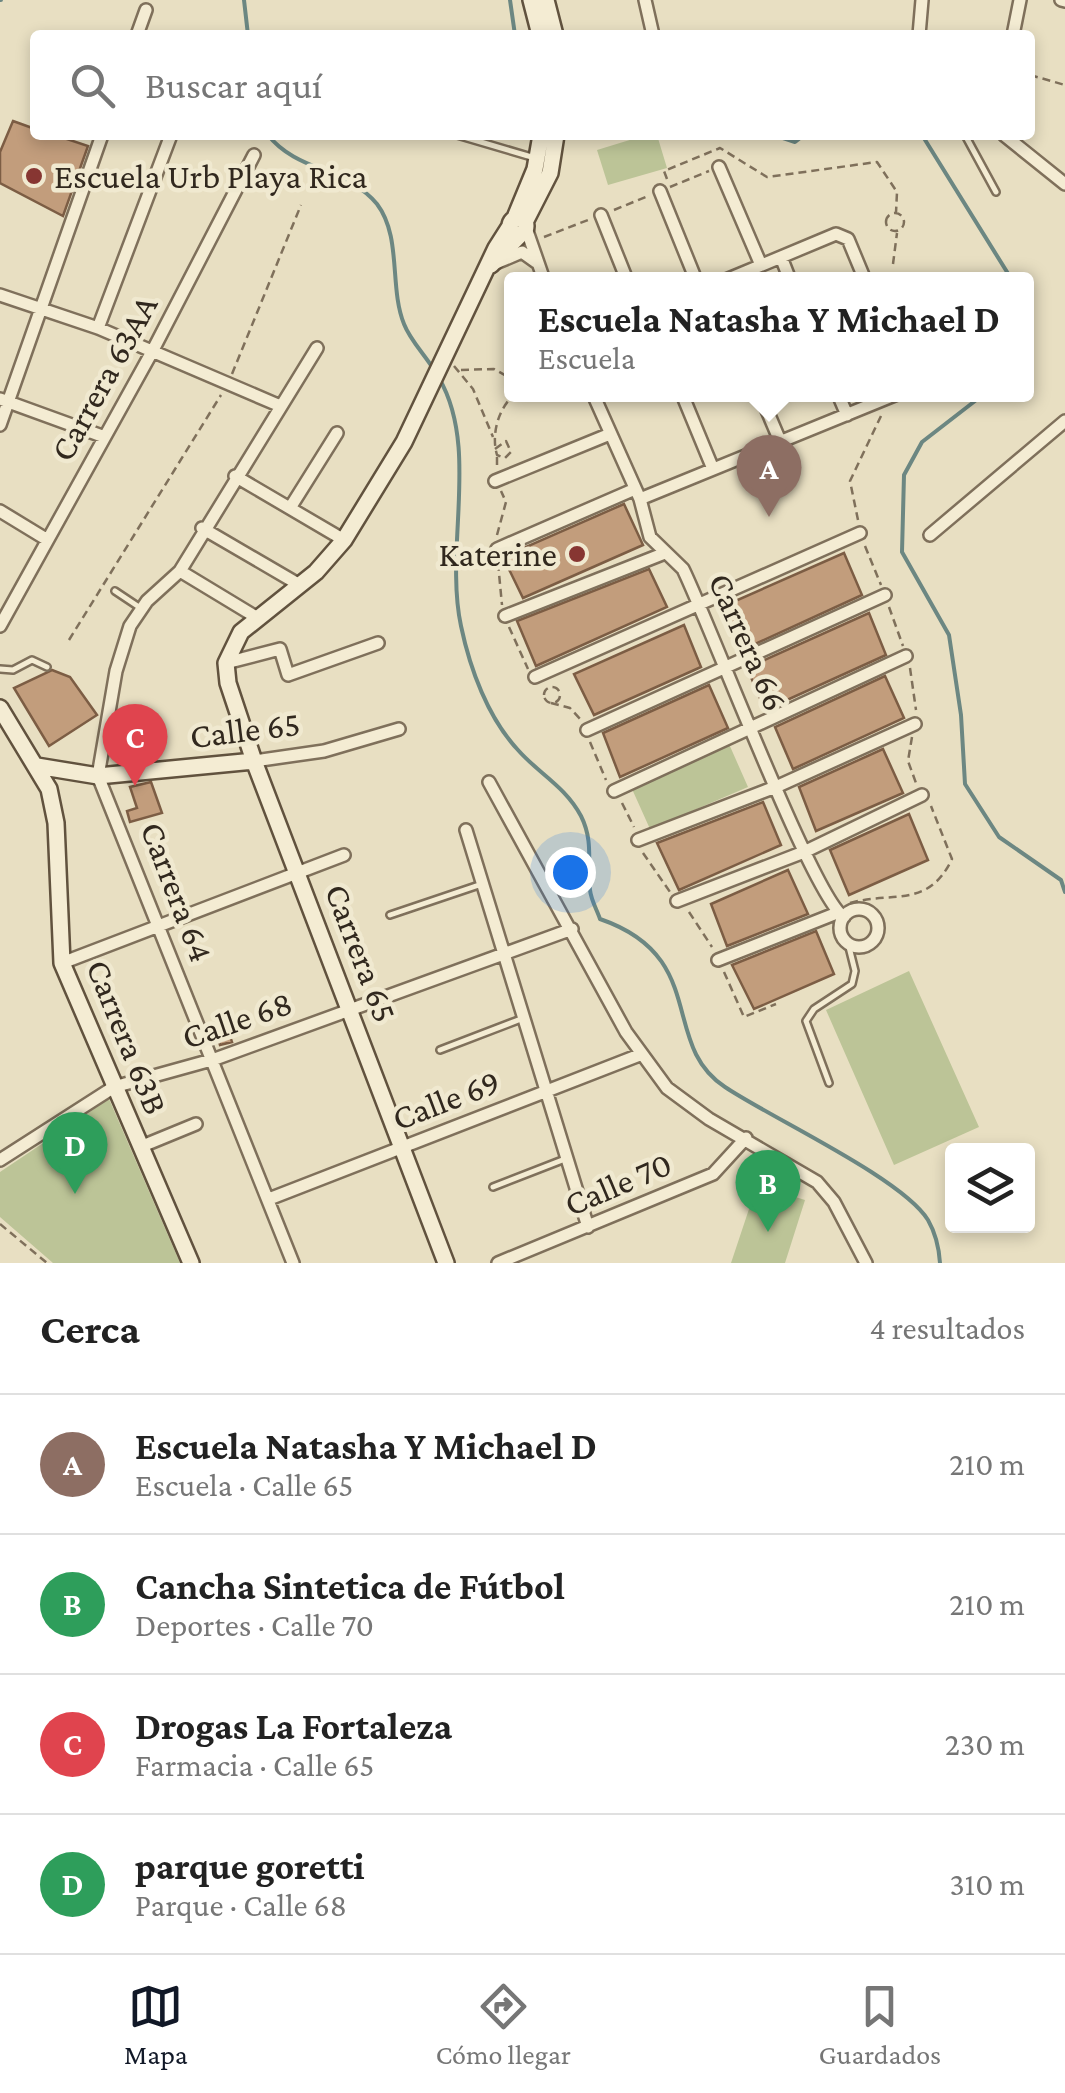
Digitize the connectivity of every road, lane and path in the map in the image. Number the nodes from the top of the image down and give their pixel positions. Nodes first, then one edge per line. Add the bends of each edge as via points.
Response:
1 (532, 0) edge
2 (546, 0) edge
3 (644, 0) edge
4 (922, 0) edge
5 (1020, 0) edge
6 (146, 10) dead end
7 (139, 30) edge
8 (539, 30) edge
9 (553, 30) edge
10 (652, 30) edge
11 (919, 30) edge
12 (1014, 30) edge
13 (1035, 76) edge
14 (1065, 85) edge
15 (100, 140) edge
16 (169, 140) edge
17 (474, 140) edge
18 (540, 140) edge
19 (555, 140) edge
20 (967, 140) edge
21 (1010, 140) edge
22 (254, 155) dead end
23 (538, 159) junction
24 (719, 167) joint
25 (1065, 184) edge
26 (665, 189) junction
27 (996, 192) dead end
28 (301, 204) dead end
29 (896, 213) junction
30 (601, 215) junction
31 (522, 229) junction
32 (898, 231) junction
33 (781, 257) junction
34 (536, 262) junction
35 (893, 264) dead end
36 (490, 265) junction
37 (761, 265) junction
38 (540, 272) edge
39 (624, 272) edge
40 (693, 272) edge
41 (745, 272) edge
42 (787, 272) edge
43 (862, 272) edge
44 (0, 295) edge
45 (41, 310) junction
46 (98, 328) junction
47 (317, 348) dead end
48 (153, 350) junction
49 (450, 363) junction
50 (504, 375) edge
51 (228, 384) junction
52 (5, 400) edge
53 (508, 402) edge
54 (596, 402) edge
55 (685, 402) edge
56 (763, 402) edge
57 (842, 402) edge
58 (878, 402) edge
59 (891, 402) edge
60 (278, 405) junction
61 (847, 414) junction
62 (1065, 421) edge
63 (0, 425) edge
64 (337, 433) dead end
65 (610, 434) junction
66 (102, 436) junction
67 (493, 438) junction
68 (780, 441) junction
69 (495, 449) junction
70 (497, 455) junction
71 (712, 469) junction
72 (235, 476) junction
73 (495, 481) junction
74 (638, 494) junction
75 (290, 508) junction
76 (0, 512) edge
77 (202, 528) junction
78 (860, 533) junction
79 (930, 535) dead end
80 (46, 539) junction
81 (344, 540) junction
82 (497, 549) junction
83 (665, 553) junction
84 (180, 571) junction
85 (298, 584) junction
86 (115, 591) dead end
87 (885, 595) junction
88 (702, 606) junction
89 (142, 609) junction
90 (256, 616) junction
91 (506, 616) junction
92 (0, 626) edge
93 (69, 640) dead end
94 (378, 643) dead end
95 (906, 656) junction
96 (226, 663) junction
97 (47, 667) dead end
98 (0, 669) edge
99 (728, 670) junction
100 (535, 678) junction
101 (544, 695) junction
102 (552, 703) junction
103 (0, 708) edge
104 (915, 724) junction
105 (753, 728) junction
106 (399, 729) dead end
107 (587, 730) junction
108 (254, 761) junction
109 (37, 766) junction
110 (98, 776) junction
111 (489, 782) dead end
112 (778, 786) junction
113 (614, 791) junction
114 (922, 795) junction
115 (466, 830) dead end
116 (638, 840) junction
117 (804, 852) junction
118 (344, 855) dead end
119 (298, 873) junction
120 (482, 884) junction
121 (676, 901) junction
122 (838, 913) junction
123 (390, 915) dead end
124 (158, 925) junction
125 (572, 929) junction
126 (848, 943) junction
127 (502, 952) junction
128 (718, 960) junction
129 (62, 963) junction
130 (776, 1004) dead end
131 (352, 1010) junction
132 (524, 1018) junction
133 (440, 1050) dead end
134 (642, 1054) junction
135 (214, 1058) junction
136 (829, 1083) dead end
137 (114, 1087) junction
138 (547, 1091) junction
139 (196, 1124) dead end
140 (746, 1138) junction
141 (403, 1146) junction
142 (140, 1147) junction
143 (567, 1158) junction
144 (0, 1160) edge
145 (493, 1187) dead end
146 (270, 1198) junction
147 (0, 1224) edge
148 (588, 1227) junction
149 (46, 1263) edge
150 (191, 1263) edge
151 (292, 1263) edge
152 (446, 1263) edge
153 (498, 1263) edge
154 (866, 1263) edge

1 - 8 main road
2 - 9 main road
3 - 10 street
4 - 11 street
5 - 12 street
6 - 7 street
13 - 14 path
15 - 45 street
16 - 46 street
17 - 23 lane
18 - 23 main road
19 - 31 main road via 550,173
20 - 27 lane
21 - 25 street
22 - 48 street, Carrera 63AA
23 - 31 main road
24 - 26 path
24 - 37 street
26 - 29 path via 664,171 720,148 774,178 877,162 897,192
26 - 30 path
26 - 40 street
28 - 51 path
29 - 32 path via 905,223
29 - 32 path via 886,224
30 - 31 path
30 - 39 street
31 - 34 street
31 - 36 main road
32 - 35 path
33 - 37 street
33 - 42 street
33 - 43 street via 843,234
34 - 36 street via 522,252
34 - 38 street
36 - 49 main road
37 - 41 street
44 - 45 street
45 - 46 street
45 - 52 street
46 - 48 street
47 - 60 street
48 - 51 street
48 - 66 street, Carrera 63AA
49 - 50 path
49 - 67 path via 484,408
49 - 81 main road
51 - 60 street
51 - 93 path
52 - 63 street
52 - 66 street
53 - 67 path
54 - 65 street, Carrera 66
55 - 71 street
56 - 68 street
57 - 61 street
58 - 61 street
59 - 78 path via 850,481
60 - 72 street
61 - 68 street
62 - 79 street
64 - 75 street
65 - 73 street
65 - 74 street, Carrera 66
66 - 80 street, Carrera 63AA
67 - 69 path
68 - 71 street
69 - 70 path
69 - 70 path via 502,441 511,447 508,456
70 - 73 path
71 - 74 street
72 - 75 street
72 - 77 street
73 - 82 path via 506,502 497,522
74 - 82 street
74 - 83 street, Carrera 66 via 650,537
75 - 81 street
76 - 80 street
77 - 84 street
77 - 85 street
78 - 87 path
78 - 88 street
80 - 92 street, Carrera 63AA
81 - 85 main road
82 - 91 path
83 - 88 street, Carrera 66 via 683,569
83 - 91 street
84 - 89 street
84 - 90 street
85 - 90 main road
86 - 89 lane
87 - 95 path
87 - 99 street
88 - 99 street, Carrera 66
88 - 100 street
89 - 110 street via 116,672
90 - 96 main road
91 - 100 path
94 - 96 street via 288,675 280,648
95 - 104 path
95 - 105 street
96 - 108 main road, Carrera 65
97 - 98 lane via 32,660
99 - 105 street, Carrera 66
99 - 107 street
100 - 101 path
101 - 102 path
101 - 102 path via 551,687 558,690
102 - 107 path via 570,708
103 - 109 main road, Carrera 63B
104 - 112 street
104 - 114 path via 908,761
105 - 112 street, Carrera 66
105 - 113 street
106 - 108 street, Calle 65 via 324,751
107 - 113 path via 598,768
108 - 110 main road, Calle 65
108 - 119 main road, Carrera 65
109 - 110 main road, Calle 65
109 - 129 main road, Carrera 63B via 50,788 56,823
110 - 124 street, Carrera 64
111 - 125 street
112 - 116 street
112 - 117 street, Carrera 66
113 - 116 path
114 - 117 street
114 - 122 path via 952,859 940,878 916,897 864,899
115 - 120 street
116 - 121 path
117 - 121 street
117 - 122 street, Carrera 66
118 - 119 street
119 - 124 street
119 - 131 main road, Carrera 65
120 - 123 lane
120 - 127 street
121 - 128 path via 701,926
122 - 126 street
122 - 126 street via 864,910 878,926 869,944
122 - 128 street
124 - 129 street
124 - 135 street, Carrera 64
125 - 127 street, Calle 68
125 - 134 street
126 - 136 lane via 852,984 806,1020
127 - 131 street, Calle 68
127 - 132 street
128 - 130 path via 744,1017
129 - 137 main road, Carrera 63B
131 - 135 street, Calle 68
131 - 141 main road, Carrera 65
132 - 133 lane
132 - 138 street
134 - 138 street, Calle 69
134 - 140 street via 667,1088
135 - 137 street, Calle 68
135 - 146 street, Carrera 64
137 - 142 main road, Carrera 63B
137 - 144 street, Calle 68
138 - 141 street, Calle 69
138 - 143 street
139 - 142 street
140 - 148 street, Calle 70 via 713,1174
140 - 154 street via 816,1182
141 - 146 street, Calle 69
141 - 152 main road, Carrera 65
142 - 150 main road, Carrera 63B
143 - 145 lane
143 - 148 street
146 - 151 street, Carrera 64
147 - 149 path
148 - 153 street, Calle 70

